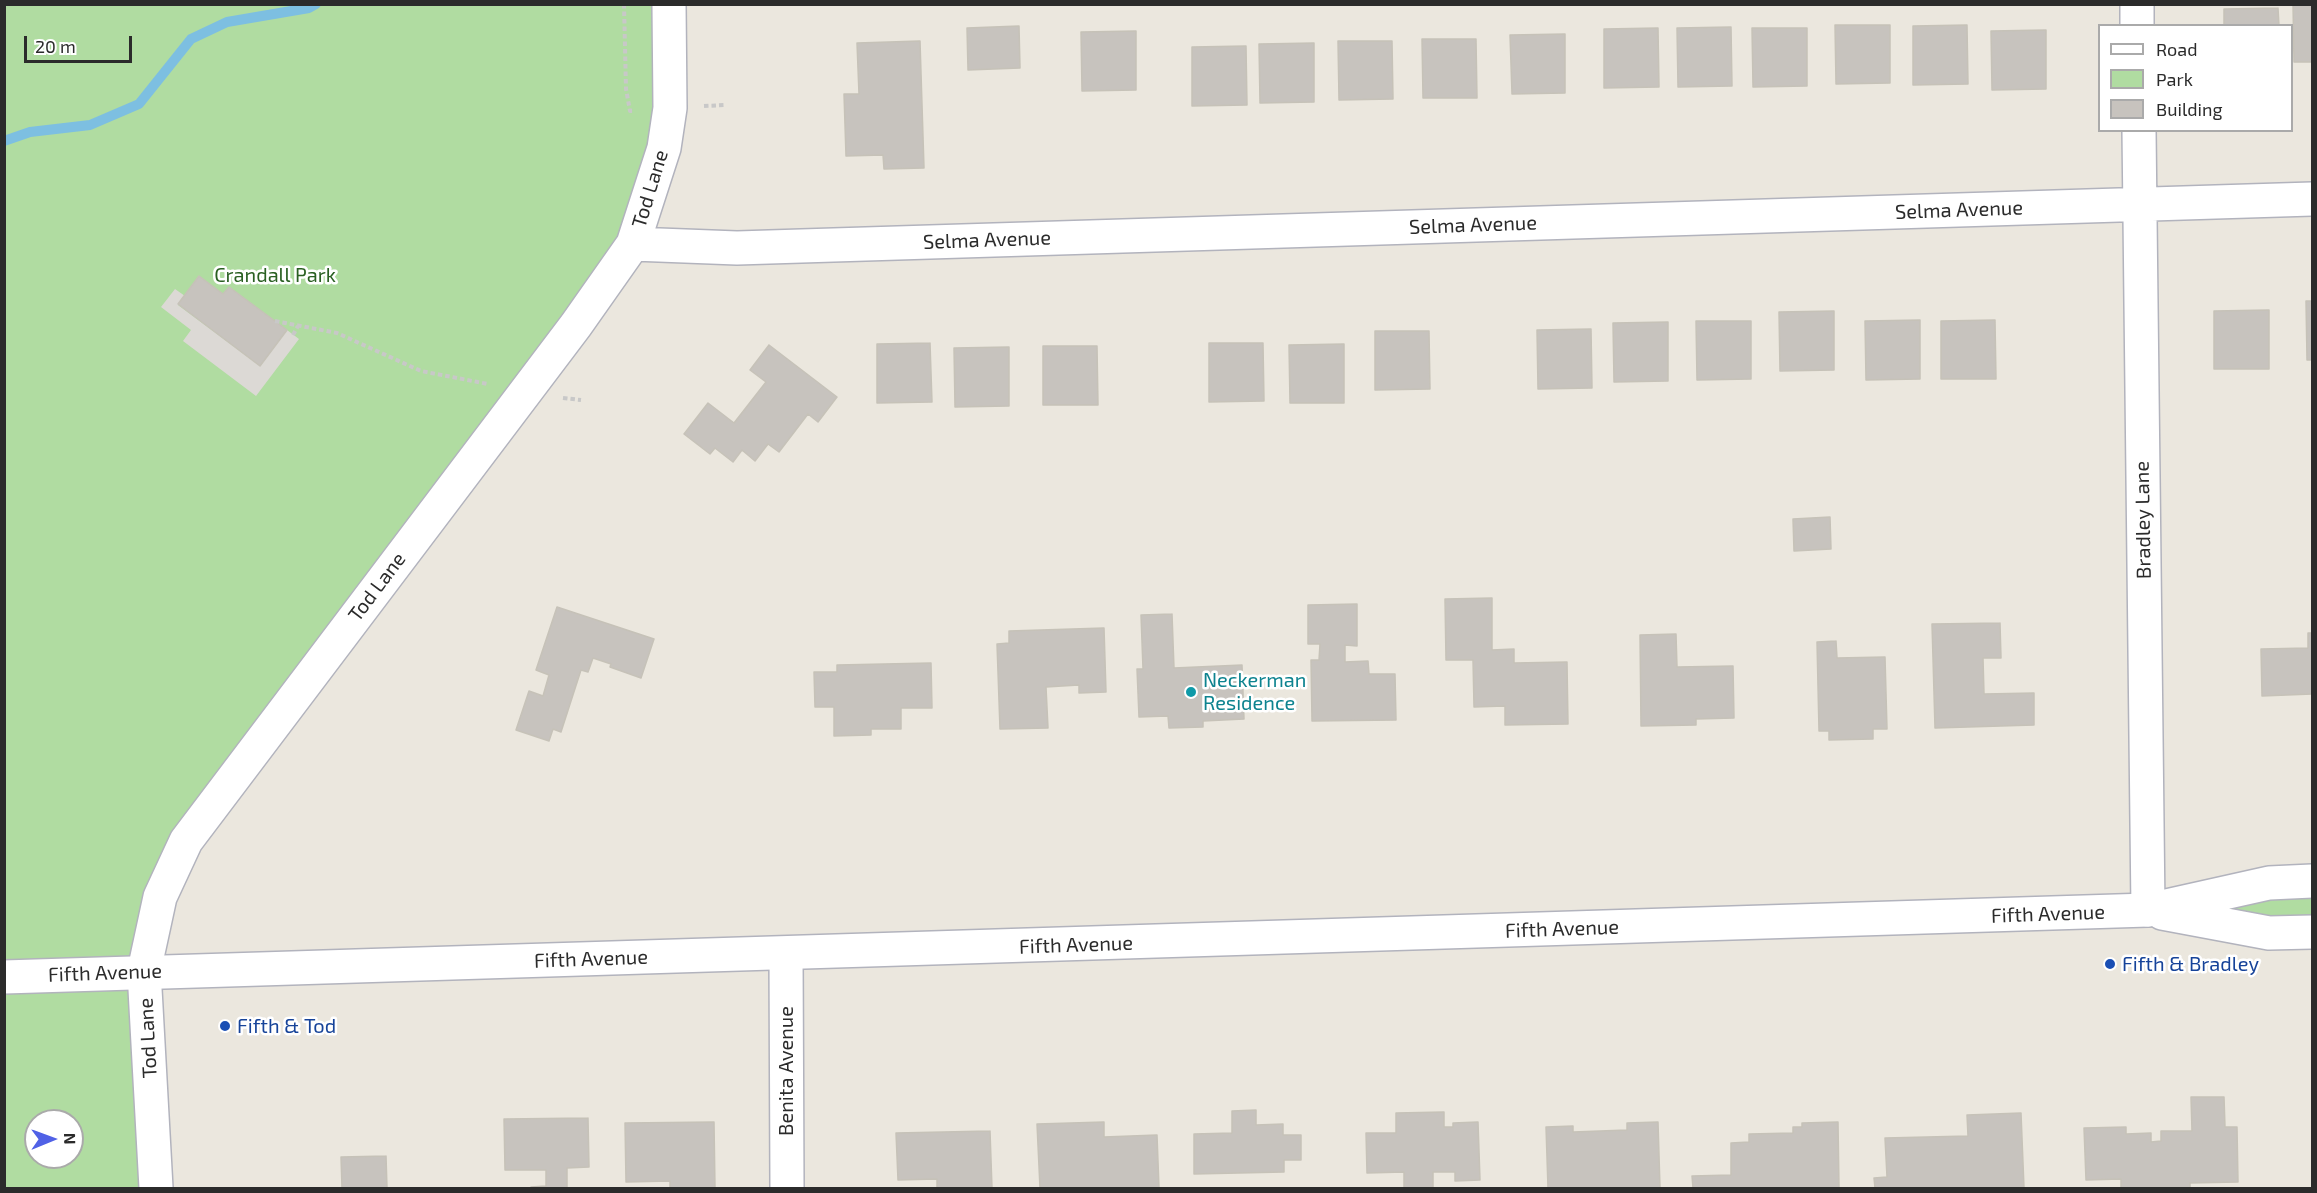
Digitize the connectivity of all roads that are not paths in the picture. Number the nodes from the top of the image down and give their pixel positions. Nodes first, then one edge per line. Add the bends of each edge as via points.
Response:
1 (669, 4) edge
2 (2137, 4) edge
3 (2138, 24) edge
4 (2139, 132) edge
5 (2313, 199) edge
6 (2140, 204) junction
7 (633, 244) junction
8 (2313, 881) edge
9 (2148, 910) junction
10 (2313, 932) edge
11 (786, 954) junction
12 (144, 971) junction
13 (4, 977) edge
14 (156, 1188) edge
15 (787, 1188) edge

1 - 7 street, Tod Lane via 670,108 664,148
2 - 3 street
4 - 6 street, Bradley Lane
5 - 6 street, Selma Avenue
6 - 7 street, Selma Avenue via 749,248
6 - 9 street, Bradley Lane
7 - 12 street, Tod Lane via 186,841 160,897
8 - 9 street, Fifth Avenue via 2269,883
9 - 10 street, Fifth Avenue via 2269,933
9 - 11 street, Fifth Avenue
11 - 12 street, Fifth Avenue
11 - 15 street, Benita Avenue
12 - 13 street, Fifth Avenue
12 - 14 street, Tod Lane

